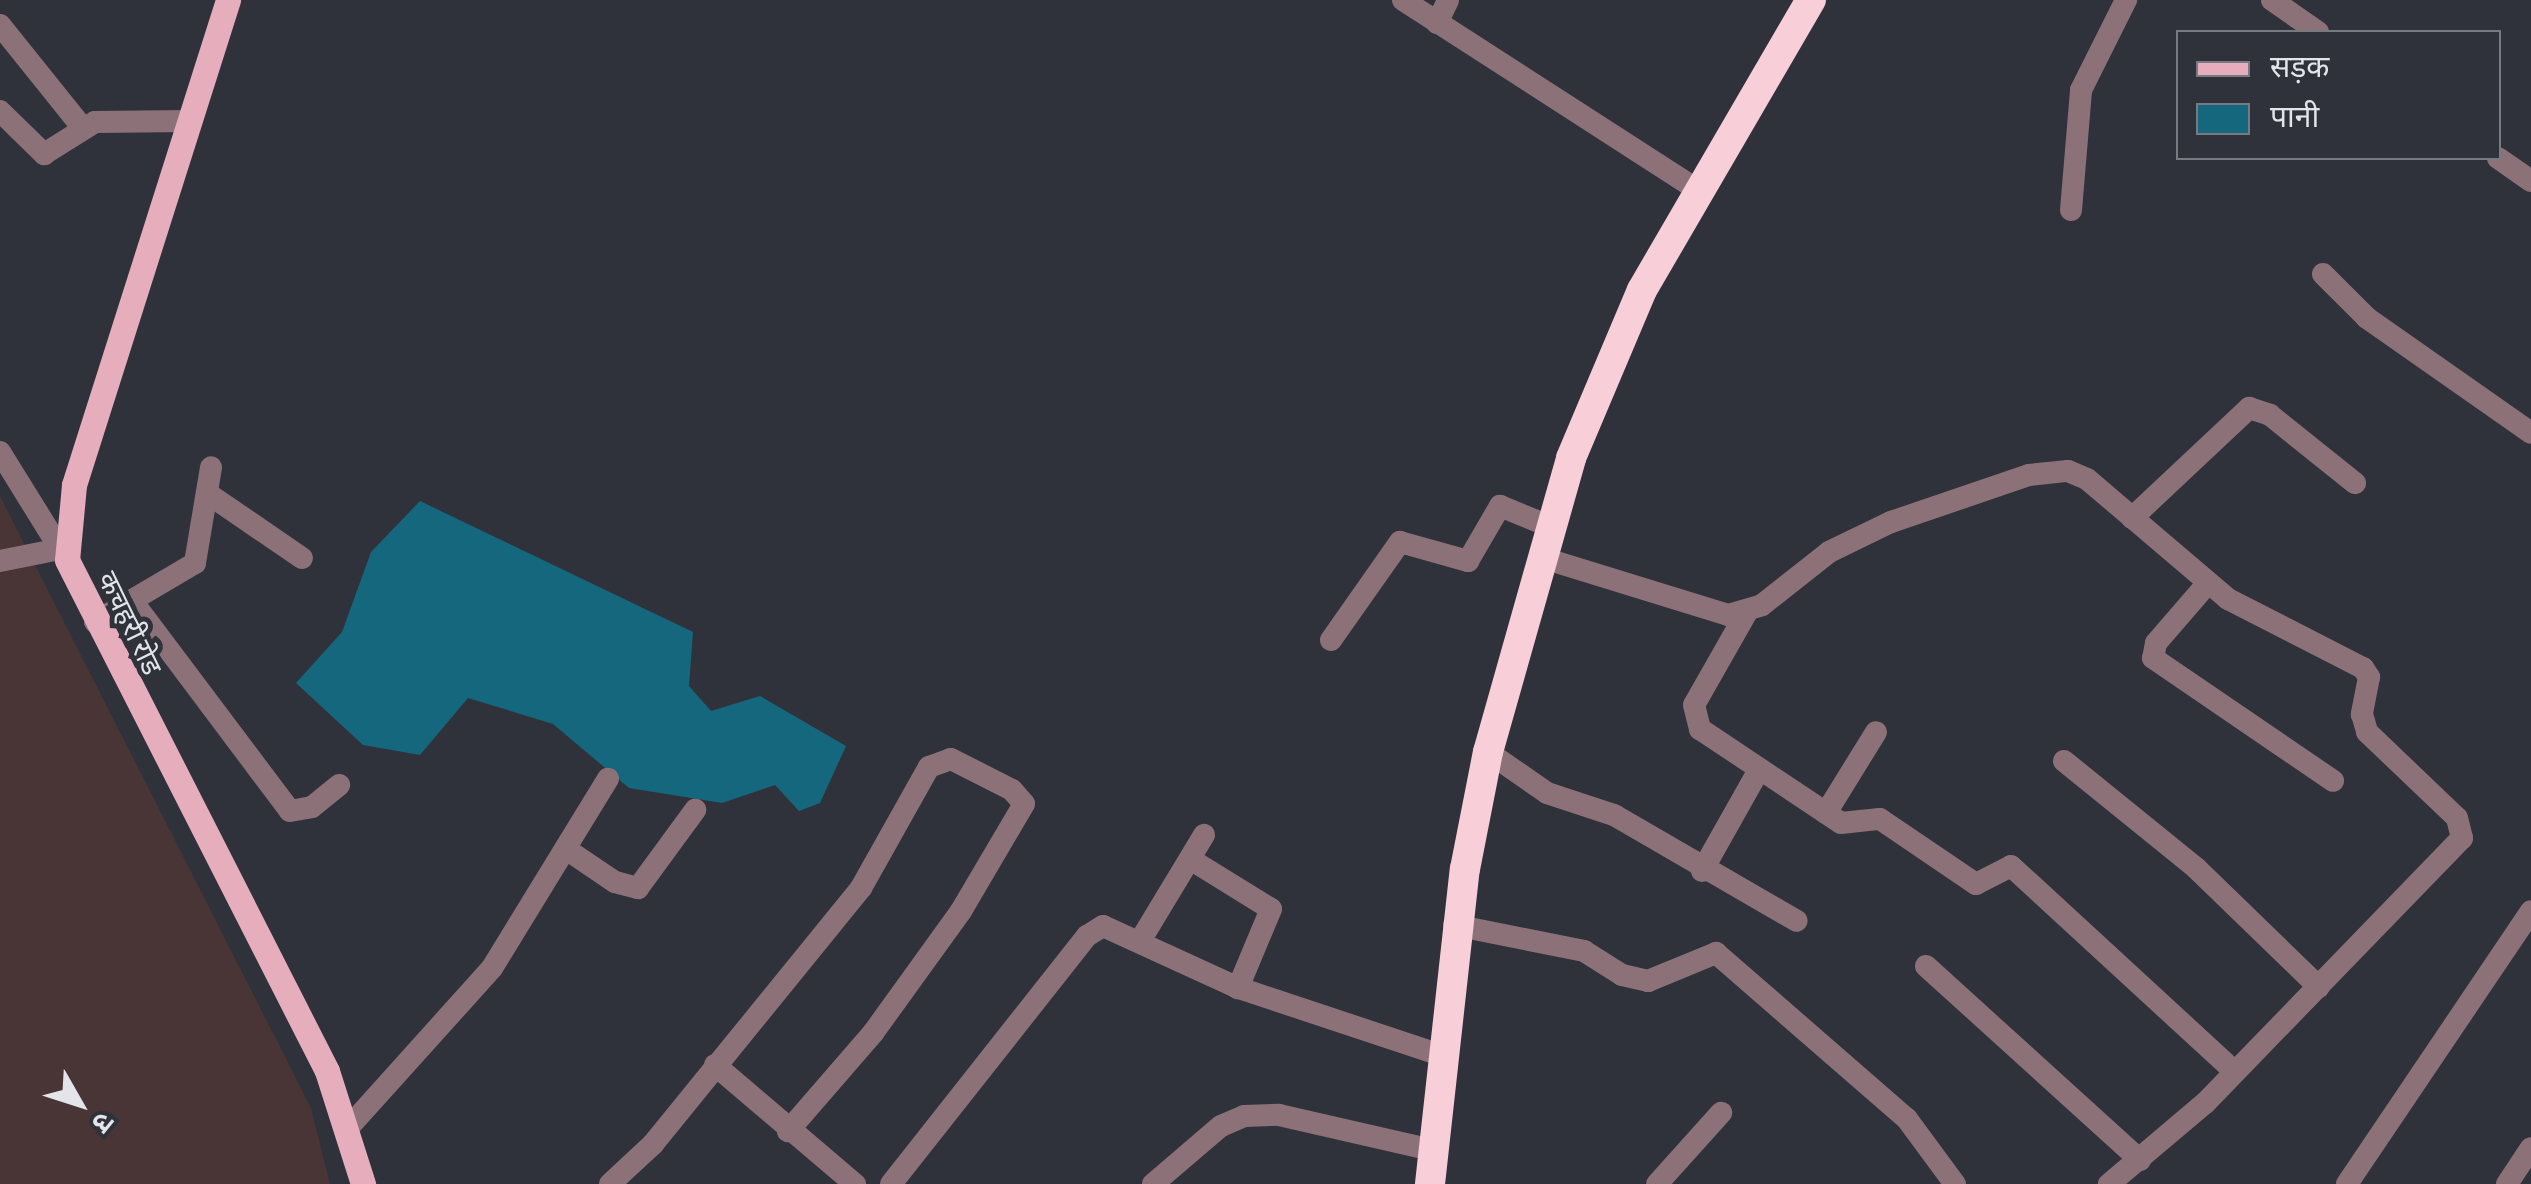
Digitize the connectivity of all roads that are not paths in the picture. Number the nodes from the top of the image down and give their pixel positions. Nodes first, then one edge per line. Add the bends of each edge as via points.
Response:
1 (228, 0) edge
2 (1403, 0) edge
3 (1448, 0) edge
4 (1811, 0) edge
5 (2126, 0) edge
6 (2272, 0) edge
7 (1437, 23) junction
8 (0, 25) edge
9 (2315, 30) edge
10 (0, 111) edge
11 (189, 121) junction
12 (82, 127) junction
13 (2501, 160) edge
14 (2531, 181) edge
15 (1698, 190) junction
16 (2071, 210) dead end
17 (2323, 274) dead end
18 (2531, 433) edge
19 (0, 452) edge
20 (210, 467) dead end
21 (2355, 482) dead end
22 (207, 493) junction
23 (2132, 518) junction
24 (1549, 526) junction
25 (63, 555) junction
26 (1540, 557) junction
27 (302, 558) dead end
28 (0, 561) edge
29 (2207, 584) junction
30 (132, 602) junction
31 (1748, 610) junction
32 (95, 622) junction
33 (1331, 640) dead end
34 (1876, 732) dead end
35 (1488, 752) junction
36 (2064, 760) dead end
37 (1760, 770) junction
38 (608, 780) dead end
39 (2333, 780) dead end
40 (339, 785) dead end
41 (695, 810) dead end
42 (1826, 813) junction
43 (1204, 835) dead end
44 (569, 851) junction
45 (1190, 859) junction
46 (1702, 870) junction
47 (2531, 911) edge
48 (1797, 921) dead end
49 (1454, 926) junction
50 (1140, 941) junction
51 (1926, 966) dead end
52 (2319, 987) junction
53 (1238, 988) junction
54 (1441, 1055) junction
55 (714, 1064) junction
56 (2235, 1072) junction
57 (1720, 1113) dead end
58 (348, 1128) junction
59 (788, 1132) junction
60 (2531, 1148) edge
61 (1432, 1150) junction
62 (2140, 1160) junction
63 (360, 1183) edge
64 (610, 1184) edge
65 (855, 1184) edge
66 (891, 1184) edge
67 (1153, 1184) edge
68 (1430, 1184) edge
69 (1657, 1184) edge
70 (1955, 1184) edge
71 (2109, 1184) edge
72 (2346, 1184) edge
73 (2507, 1184) edge

1 - 11 main road, कचहरी रोड
2 - 7 street
3 - 7 street
4 - 15 highway
5 - 16 street via 2081,90
6 - 9 street
7 - 15 street
8 - 12 street
10 - 12 street via 44,154
11 - 12 street via 108,120
11 - 25 main road, कचहरी रोड via 74,485
13 - 14 street
15 - 24 highway via 1595,394
17 - 18 street via 2367,318
19 - 25 street
20 - 22 street
21 - 23 street via 2270,415 2250,408
22 - 27 street
22 - 30 street via 195,562
23 - 29 street
23 - 31 street via 2087,479 2068,472 2029,476 1860,536
24 - 26 highway
24 - 33 street via 1500,506 1468,560 1400,542
25 - 28 street
25 - 32 main road, कचहरी रोड
26 - 31 street via 1711,613
26 - 35 highway
29 - 39 street via 2156,642 2154,658
29 - 52 street via 2363,668 2369,678 2362,714 2367,732 2463,828 2455,849
30 - 32 street
30 - 40 street via 290,811 312,807
31 - 37 street via 1701,690 1694,719
32 - 58 main road, कचहरी रोड via 326,1071
34 - 42 street
35 - 46 street via 1547,793 1614,816
35 - 49 highway
36 - 52 street via 2196,868
37 - 42 street
37 - 46 street
38 - 44 street
41 - 44 street via 638,888 615,882
42 - 56 street via 1849,826 1880,819 1976,884 2011,866
43 - 45 street
44 - 58 street via 463,1005
45 - 50 street
45 - 53 street via 1270,908
46 - 48 street
47 - 72 street
49 - 54 highway
49 - 70 street via 1584,951 1622,975 1648,981 1716,953 1907,1118
50 - 53 street
50 - 66 street via 1104,926 1087,936
51 - 62 street
52 - 56 street
53 - 54 street
54 - 61 highway
55 - 59 street
55 - 59 street via 861,888 929,767 950,759 1020,796 1024,804 1013,826 921,970
55 - 64 street via 653,1144
56 - 62 street
57 - 69 street
58 - 63 main road, कचहरी रोड
59 - 65 street
60 - 73 street
61 - 67 street via 1280,1115 1244,1116
61 - 68 highway
62 - 71 street

